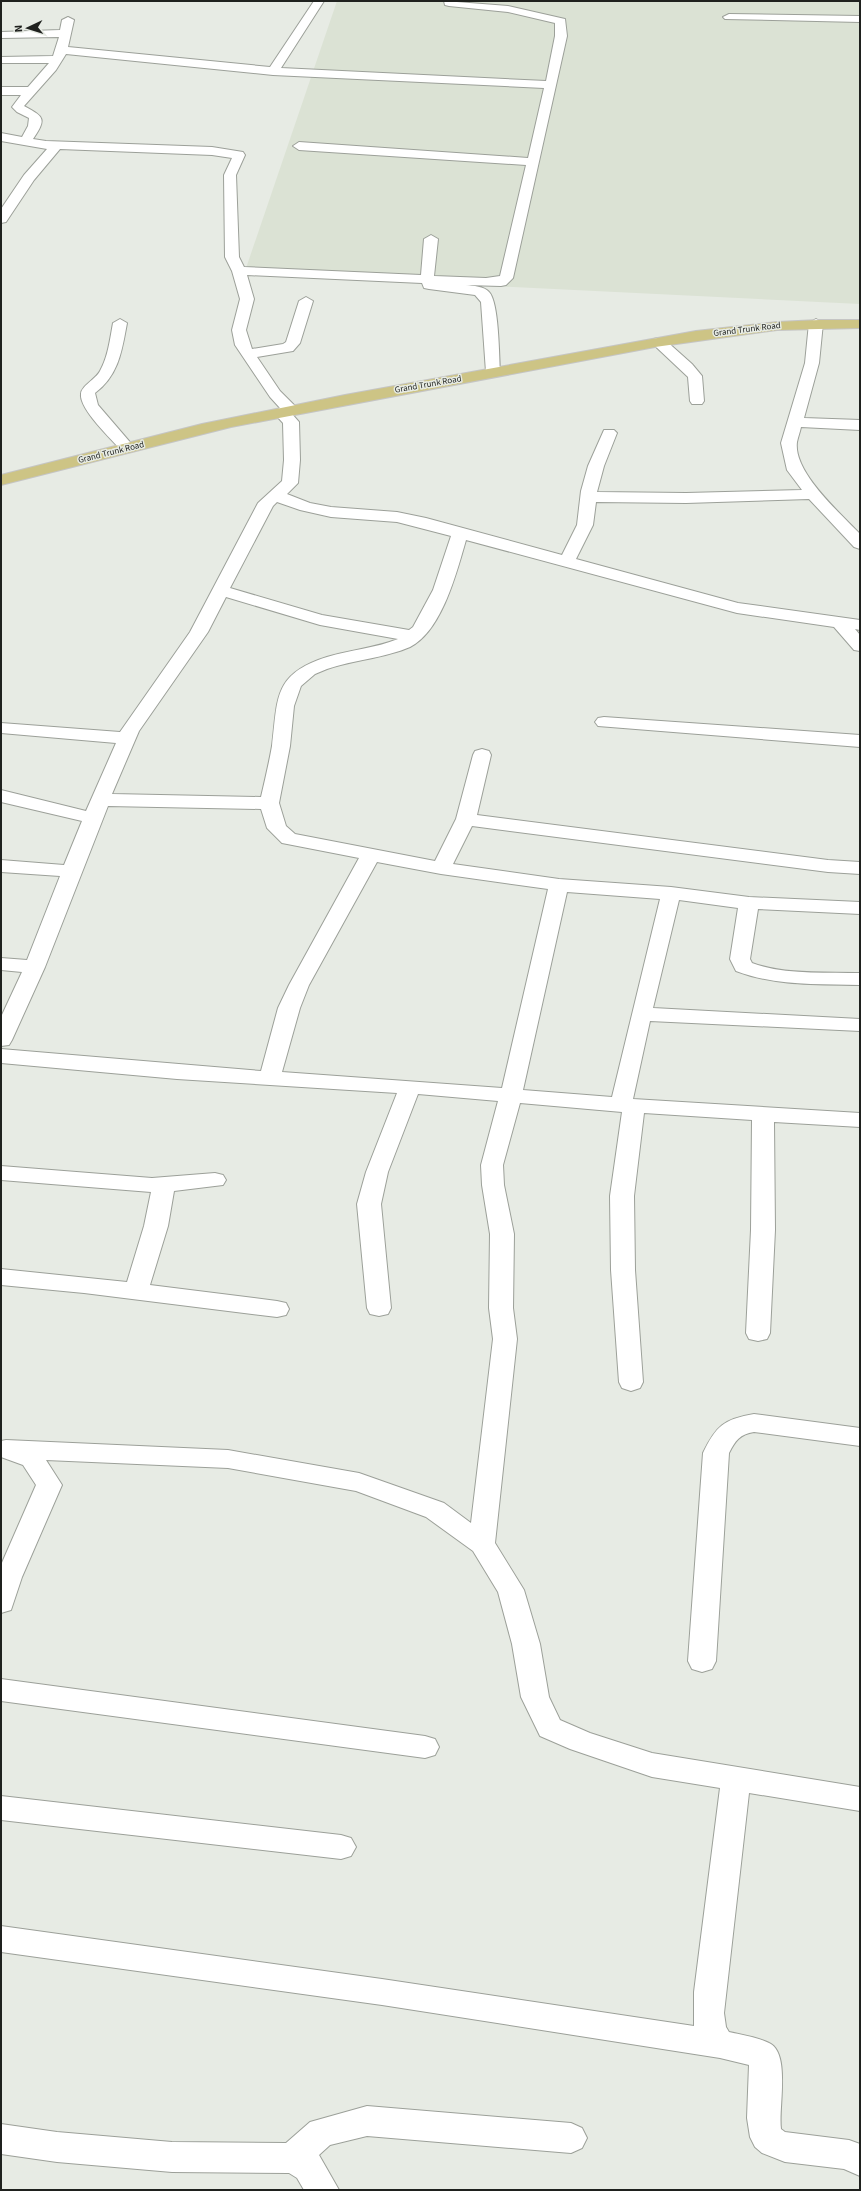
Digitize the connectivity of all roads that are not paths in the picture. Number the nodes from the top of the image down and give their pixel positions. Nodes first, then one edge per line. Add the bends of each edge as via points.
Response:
1 (319, 1) edge
2 (449, 1) edge
3 (729, 17) dead end
4 (860, 19) edge
5 (68, 20) dead end
6 (65, 33) junction
7 (1, 35) edge
8 (59, 54) junction
9 (1, 60) edge
10 (273, 71) junction
11 (551, 85) junction
12 (1, 91) edge
13 (31, 92) junction
14 (1, 137) edge
15 (26, 141) junction
16 (56, 146) junction
17 (299, 146) dead end
18 (532, 162) junction
19 (1, 219) edge
20 (431, 239) dead end
21 (239, 271) junction
22 (427, 279) junction
23 (306, 301) dead end
24 (120, 323) dead end
25 (816, 323) junction
26 (860, 324) edge
27 (659, 342) junction
28 (248, 354) junction
29 (493, 372) junction
30 (697, 401) dead end
31 (286, 411) junction
32 (795, 422) junction
33 (860, 424) edge
34 (609, 434) dead end
35 (127, 448) junction
36 (1, 480) edge
37 (813, 494) junction
38 (275, 495) junction
39 (588, 497) junction
40 (460, 533) junction
41 (860, 544) edge
42 (566, 561) junction
43 (220, 590) junction
44 (840, 623) junction
45 (860, 625) edge
46 (413, 636) junction
47 (860, 646) edge
48 (604, 722) dead end
49 (1, 728) edge
50 (128, 738) junction
51 (860, 741) edge
52 (482, 754) dead end
53 (1, 796) edge
54 (101, 800) junction
55 (269, 803) junction
56 (93, 818) junction
57 (466, 819) junction
58 (370, 855) junction
59 (1, 866) edge
60 (442, 868) junction
61 (860, 868) edge
62 (72, 871) junction
63 (559, 885) junction
64 (671, 893) junction
65 (749, 903) junction
66 (860, 908) edge
67 (1, 964) edge
68 (35, 967) junction
69 (860, 979) edge
70 (641, 1014) junction
71 (860, 1025) edge
72 (1, 1040) edge
73 (1, 1056) edge
74 (270, 1078) junction
75 (410, 1087) junction
76 (511, 1095) junction
77 (628, 1106) junction
78 (763, 1114) junction
79 (860, 1120) edge
80 (1, 1172) edge
81 (215, 1180) dead end
82 (164, 1184) junction
83 (1, 1277) edge
84 (136, 1291) junction
85 (379, 1308) dead end
86 (277, 1309) dead end
87 (758, 1333) dead end
88 (631, 1382) dead end
89 (860, 1437) edge
90 (3, 1448) edge
91 (482, 1544) junction
92 (1, 1603) edge
93 (702, 1661) dead end
94 (1, 1690) edge
95 (425, 1747) dead end
96 (736, 1779) junction
97 (860, 1799) edge
98 (1, 1808) edge
99 (341, 1847) dead end
100 (1, 1939) edge
101 (720, 2044) junction
102 (571, 2138) dead end
103 (1, 2139) edge
104 (293, 2158) junction
105 (860, 2161) edge
106 (322, 2190) edge

1 - 10 street
2 - 11 street via 508,8 561,21 561,36
3 - 4 street
5 - 6 street
6 - 7 street
6 - 8 street
8 - 9 street
8 - 10 street
8 - 13 street
10 - 11 street
11 - 18 street
12 - 13 street
13 - 15 street via 18,107 35,117 36,124
14 - 15 street
15 - 16 street
16 - 19 street via 29,178
16 - 21 street via 212,151 239,155 230,175 232,257
17 - 18 street
18 - 22 street via 506,278 501,282
20 - 22 street
21 - 22 street
21 - 28 street via 247,299 239,330 242,345
22 - 29 street via 430,285 479,291 484,294 488,302
23 - 28 street via 293,343 288,348
24 - 35 street via 110,367 104,380 88,392 88,399 91,406
25 - 26 main road, Grand Trunk Road
25 - 27 main road, Grand Trunk Road via 740,328
25 - 32 street via 812,363
27 - 29 main road, Grand Trunk Road
27 - 30 street via 695,376
28 - 31 street
29 - 31 main road, Grand Trunk Road
31 - 35 main road, Grand Trunk Road
31 - 38 street via 291,422 290,483
32 - 33 street
32 - 37 street via 789,443 795,470
34 - 39 street via 596,466
35 - 36 main road, Grand Trunk Road
37 - 39 street via 686,498
37 - 41 street
38 - 40 street via 331,512 397,517
38 - 43 street via 266,503
39 - 42 street via 585,525
40 - 42 street
40 - 46 street via 430,615
42 - 44 street via 737,608
43 - 46 street via 320,620
43 - 50 street via 199,632
44 - 45 street
44 - 47 street
46 - 55 street via 410,640 391,647 320,666 304,673 293,684 286,698 280,748
48 - 51 street
49 - 50 street
50 - 54 street
52 - 57 street
53 - 56 street
54 - 55 street
54 - 56 street
55 - 58 street via 277,828 289,839
56 - 62 street
57 - 60 street
57 - 61 street
58 - 60 street
58 - 74 street via 299,985 289,1008
59 - 62 street
60 - 63 street
62 - 68 street
63 - 64 street
63 - 76 street
64 - 65 street
64 - 70 street
65 - 66 street
65 - 69 street via 740,960 742,967 750,971 795,976
67 - 68 street
68 - 72 street
70 - 71 street
70 - 77 street
73 - 74 street
74 - 75 street
75 - 76 street
75 - 85 street via 377,1172 370,1204
76 - 77 street
76 - 91 street via 492,1165 502,1234 501,1308 505,1339
77 - 78 street
77 - 88 street via 622,1196 623,1270
78 - 79 street
78 - 87 street via 763,1230
80 - 82 street
81 - 82 street
82 - 84 street via 156,1226
83 - 84 street
84 - 86 street
89 - 93 street via 754,1423 738,1425 726,1433 716,1453
90 - 91 street via 228,1459 359,1482 435,1510
90 - 92 street via 32,1458 49,1485 9,1577
91 - 96 street via 511,1590 526,1644 534,1697 550,1728 652,1765
94 - 95 street
96 - 97 street
96 - 101 street via 710,1992 709,2022 715,2040
98 - 99 street
100 - 101 street via 382,1992
101 - 105 street via 759,2053 764,2058 766,2070 763,2118 766,2137 774,2144 849,2155
102 - 104 street via 367,2121 321,2132
103 - 104 street via 57,2147 172,2157
104 - 106 street via 309,2167

